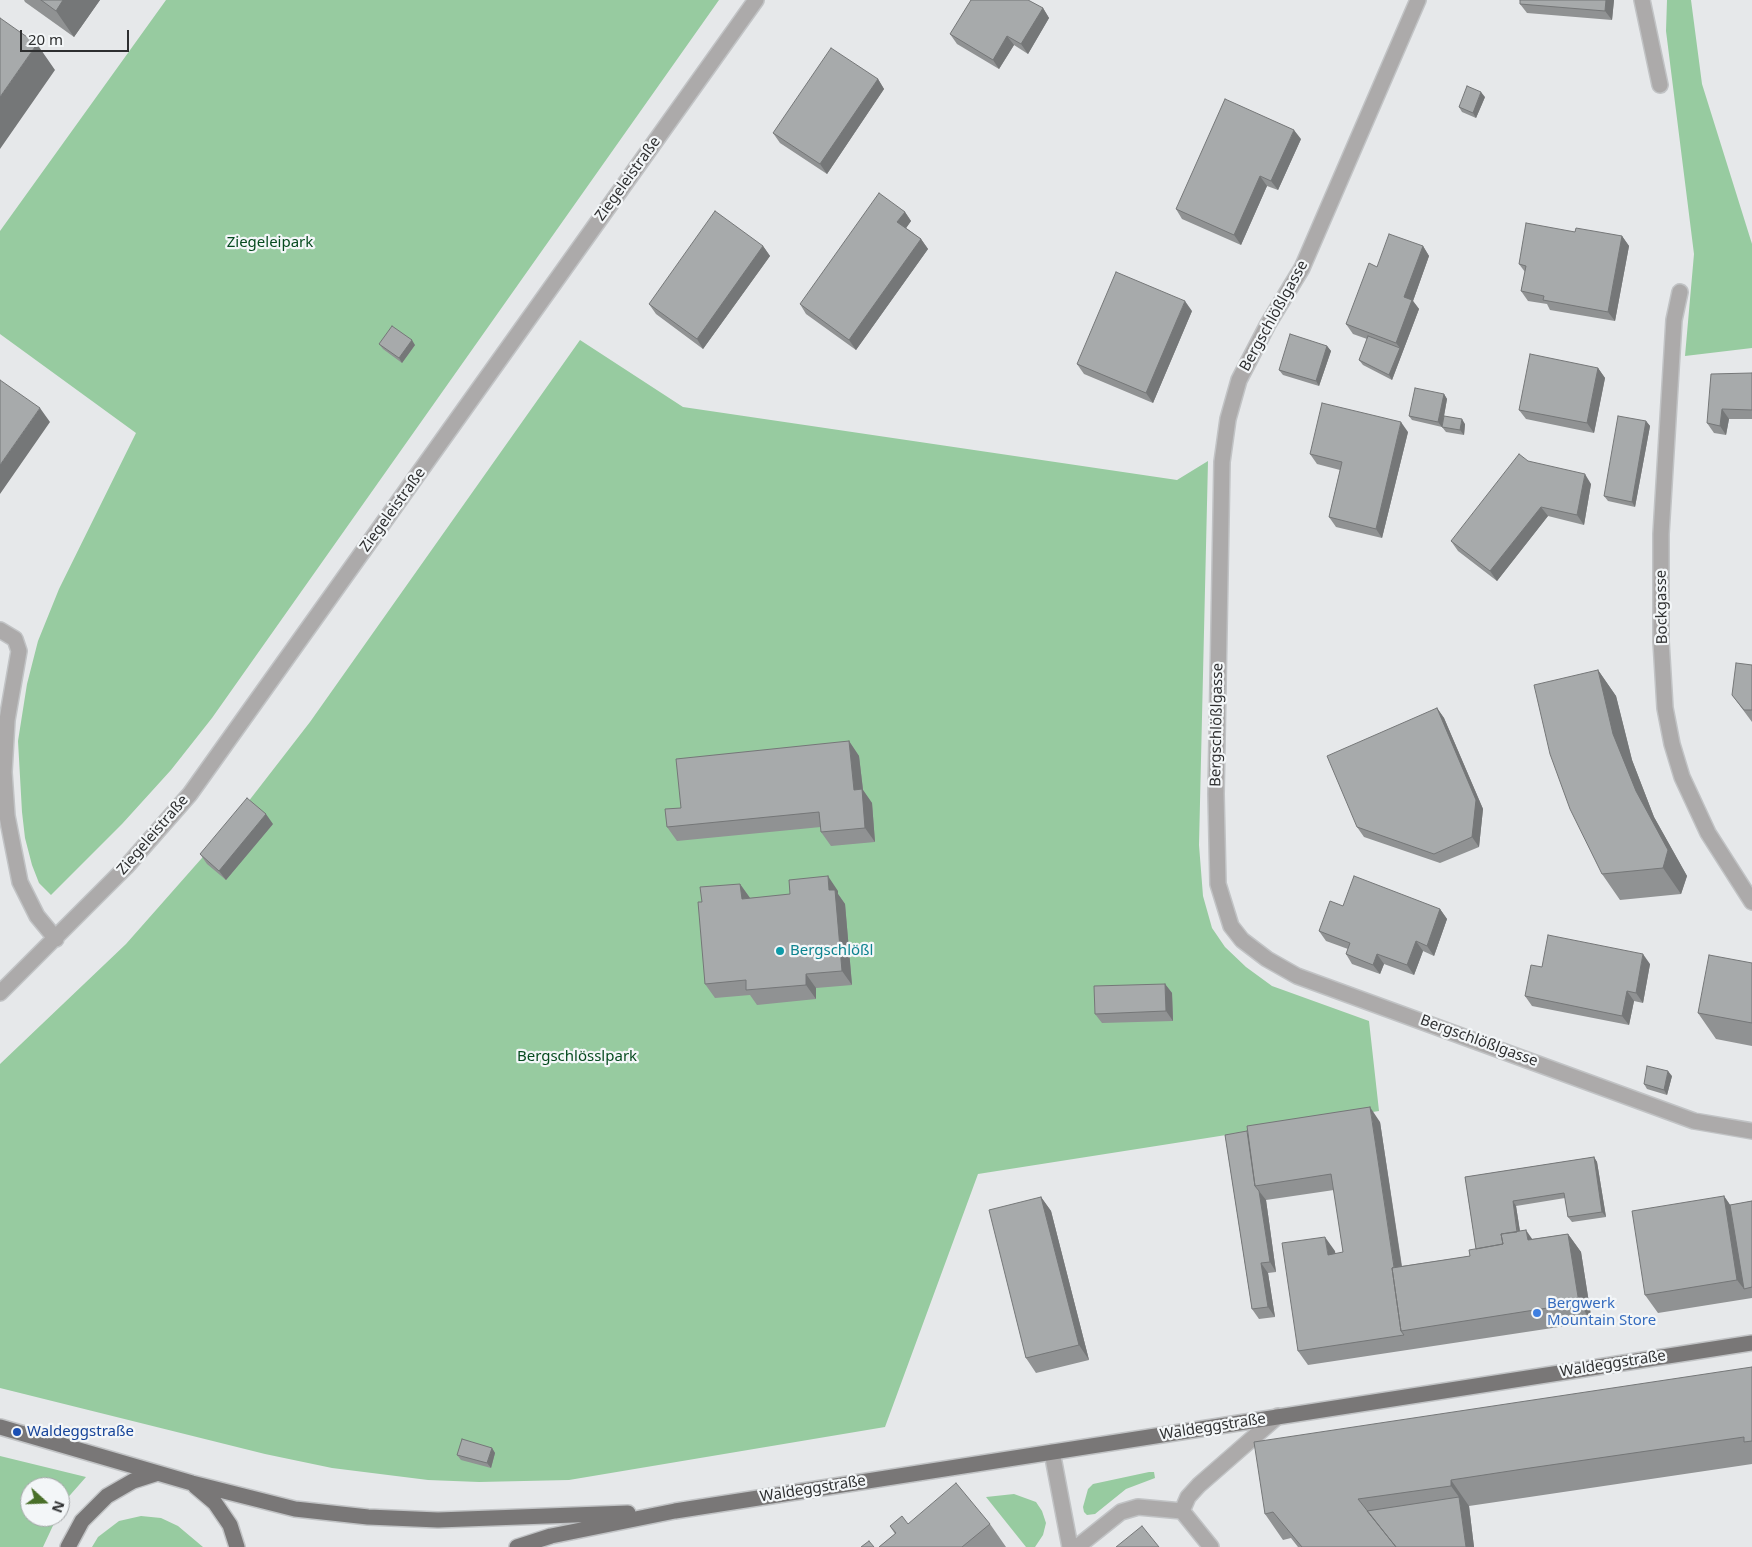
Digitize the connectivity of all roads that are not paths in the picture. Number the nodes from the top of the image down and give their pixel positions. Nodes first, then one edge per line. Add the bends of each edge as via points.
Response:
1 (756, 0) edge
2 (1418, 0) edge
3 (1642, 0) edge
4 (1660, 85) dead end
5 (1680, 292) dead end
6 (0, 630) edge
7 (1752, 902) edge
8 (56, 939) junction
9 (0, 993) edge
10 (1752, 1131) edge
11 (1752, 1343) edge
12 (1278, 1416) junction
13 (0, 1427) edge
14 (1052, 1452) junction
15 (158, 1473) junction
16 (192, 1484) junction
17 (675, 1511) junction
18 (1182, 1511) junction
19 (68, 1547) edge
20 (237, 1547) edge
21 (517, 1547) edge
22 (1070, 1547) edge
23 (1077, 1547) edge
24 (1211, 1547) edge

1 - 8 street, Ziegeleistraße via 190,794 126,868
2 - 10 street, Bergschlößlgasse via 1302,268 1239,380 1228,419 1222,462 1216,794 1218,884 1231,926 1242,940 1297,976 1694,1121
3 - 4 street
5 - 7 street, Bockgasse via 1674,320 1661,534 1665,708 1682,777 1708,832
6 - 8 street via 14,639 19,651 7,720 4,772 7,816 20,882 37,916
8 - 9 street, Ziegeleistraße
11 - 12 main road, Waldeggstraße
12 - 14 main road, Waldeggstraße
12 - 18 street via 1199,1485 1188,1497
13 - 15 main road, Waldeggstraße
14 - 17 main road, Waldeggstraße
14 - 22 street
15 - 16 main road, Waldeggstraße
15 - 19 main road via 134,1481 107,1496 82,1521
16 - 17 main road, Waldeggstraße via 295,1509 368,1517 438,1520
16 - 20 main road via 215,1503 230,1525
17 - 21 main road, Waldeggstraße via 551,1536
18 - 23 street via 1138,1507 1122,1512
18 - 24 street

